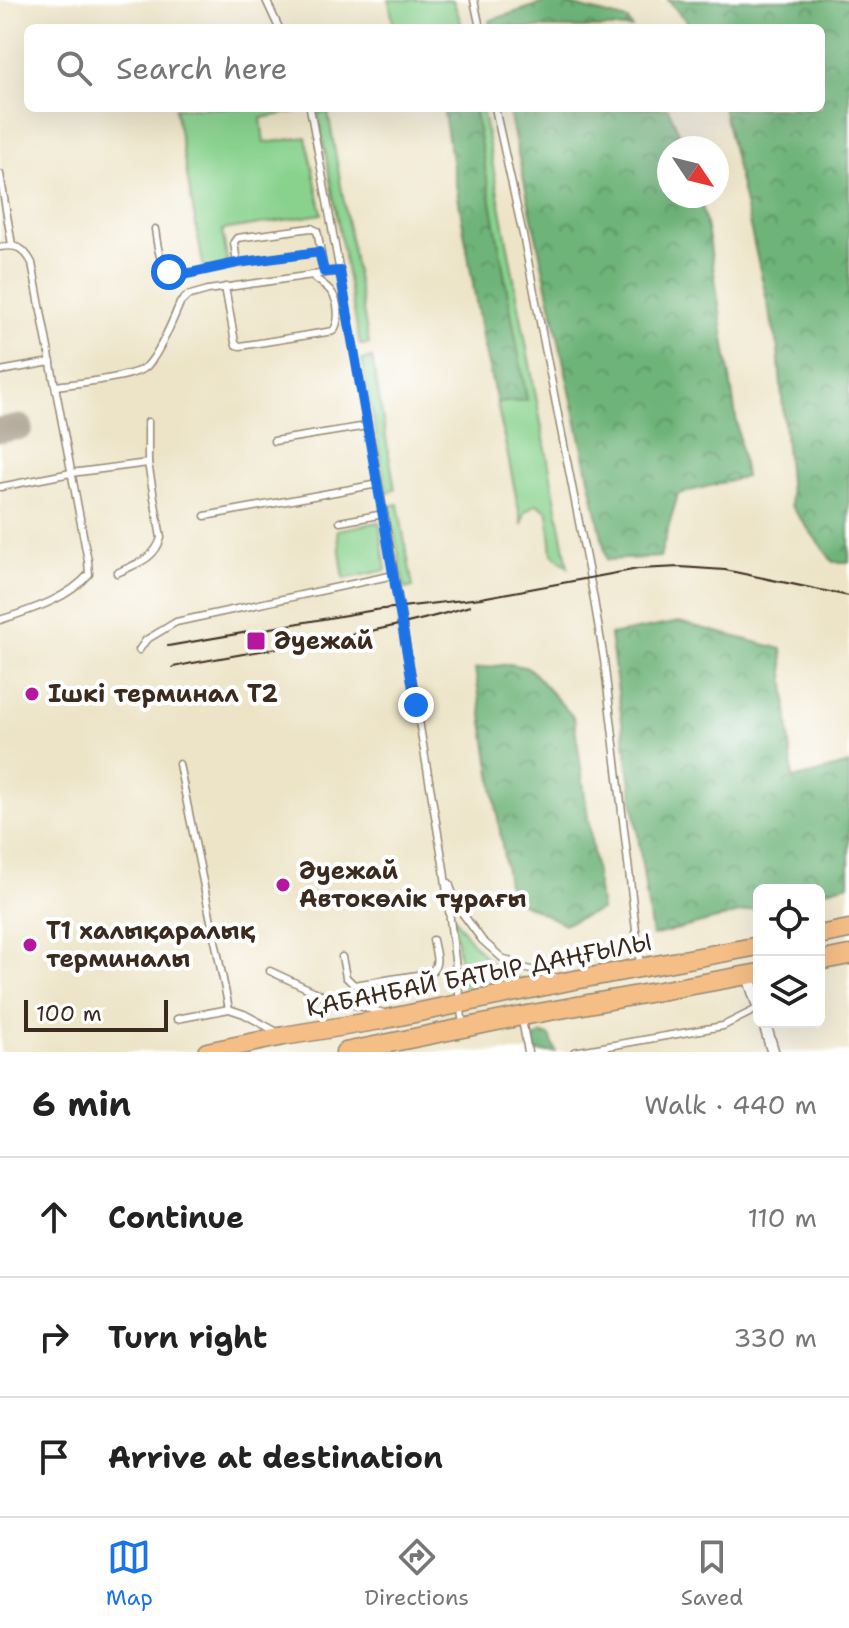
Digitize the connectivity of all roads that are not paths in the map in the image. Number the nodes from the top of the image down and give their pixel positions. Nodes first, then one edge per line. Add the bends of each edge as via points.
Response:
1 (266, 0) edge
2 (474, 0) edge
3 (277, 24) edge
4 (479, 24) edge
5 (311, 112) edge
6 (496, 112) edge
7 (0, 174) edge
8 (155, 229) dead end
9 (12, 245) junction
10 (0, 247) edge
11 (319, 252) junction
12 (237, 263) junction
13 (340, 271) junction
14 (324, 272) junction
15 (312, 275) junction
16 (225, 287) junction
17 (51, 362) junction
18 (0, 371) edge
19 (56, 386) junction
20 (148, 422) dead end
21 (367, 426) junction
22 (274, 441) dead end
23 (148, 463) junction
24 (71, 473) junction
25 (378, 484) junction
26 (0, 487) edge
27 (384, 514) junction
28 (205, 516) dead end
29 (340, 522) dead end
30 (117, 573) dead end
31 (394, 575) junction
32 (0, 620) edge
33 (139, 650) dead end
34 (179, 764) dead end
35 (444, 869) junction
36 (849, 929) edge
37 (825, 934) edge
38 (433, 940) dead end
39 (753, 947) edge
40 (849, 955) edge
41 (342, 957) dead end
42 (825, 960) edge
43 (640, 968) junction
44 (270, 971) dead end
45 (753, 974) edge
46 (569, 981) junction
47 (460, 1003) junction
48 (229, 1009) junction
49 (753, 1011) edge
50 (522, 1016) junction
51 (177, 1019) dead end
52 (766, 1028) edge
53 (463, 1029) junction
54 (384, 1033) edge
55 (284, 1036) junction
56 (582, 1051) edge
57 (207, 1052) edge
58 (345, 1052) edge
59 (528, 1052) edge
60 (574, 1052) edge
61 (773, 1052) edge

1 - 3 lane
2 - 4 lane
5 - 13 lane
6 - 43 lane via 593,594
7 - 9 lane
8 - 12 lane via 161,262 177,276
9 - 10 lane
9 - 17 lane via 32,263
11 - 12 lane
11 - 12 lane via 317,231 311,228 237,238
11 - 14 lane
13 - 14 lane
13 - 21 lane
14 - 15 lane
15 - 16 lane
15 - 16 lane via 334,295 339,320 333,331 240,346
16 - 19 lane via 187,296 180,303 143,370
17 - 18 lane
17 - 19 lane
19 - 24 lane
20 - 23 lane
21 - 22 lane
21 - 25 lane
23 - 24 lane
23 - 30 lane via 161,538 151,556
24 - 26 lane
24 - 32 lane via 89,574 62,595
25 - 27 lane
25 - 28 lane
27 - 29 lane
27 - 31 lane
31 - 33 lane via 176,622
31 - 35 lane
34 - 48 lane
35 - 46 lane via 457,906 502,958
35 - 47 lane
36 - 37 main road
38 - 41 lane via 437,964 430,973 354,985 346,977
39 - 43 main road, ҚАБАНБАЙ БАТЫР ДАҢҒЫЛЫ
40 - 42 main road
43 - 46 main road, ҚАБАНБАЙ БАТЫР ДАҢҒЫЛЫ
44 - 54 lane
45 - 50 main road, ҚАБАНБАЙ БАТЫР ДАҢҒЫЛЫ
46 - 47 main road, ҚАБАНБАЙ БАТЫР ДАҢҒЫЛЫ
47 - 53 lane
47 - 54 main road, ҚАБАНБАЙ БАТЫР ДАҢҒЫЛЫ
48 - 51 lane
48 - 55 lane
49 - 56 lane via 723,1026
50 - 53 main road, ҚАБАНБАЙ БАТЫР ДАҢҒЫЛЫ
50 - 59 lane
52 - 61 street
53 - 54 main road, ҚАБАНБАЙ БАТЫР ДАҢҒЫЛЫ
54 - 55 main road, ҚАБАНБАЙ БАТЫР ДАҢҒЫЛЫ
54 - 58 main road, ҚАБАНБАЙ БАТЫР ДАҢҒЫЛЫ
55 - 57 main road, ҚАБАНБАЙ БАТЫР ДАҢҒЫЛЫ
56 - 60 lane

